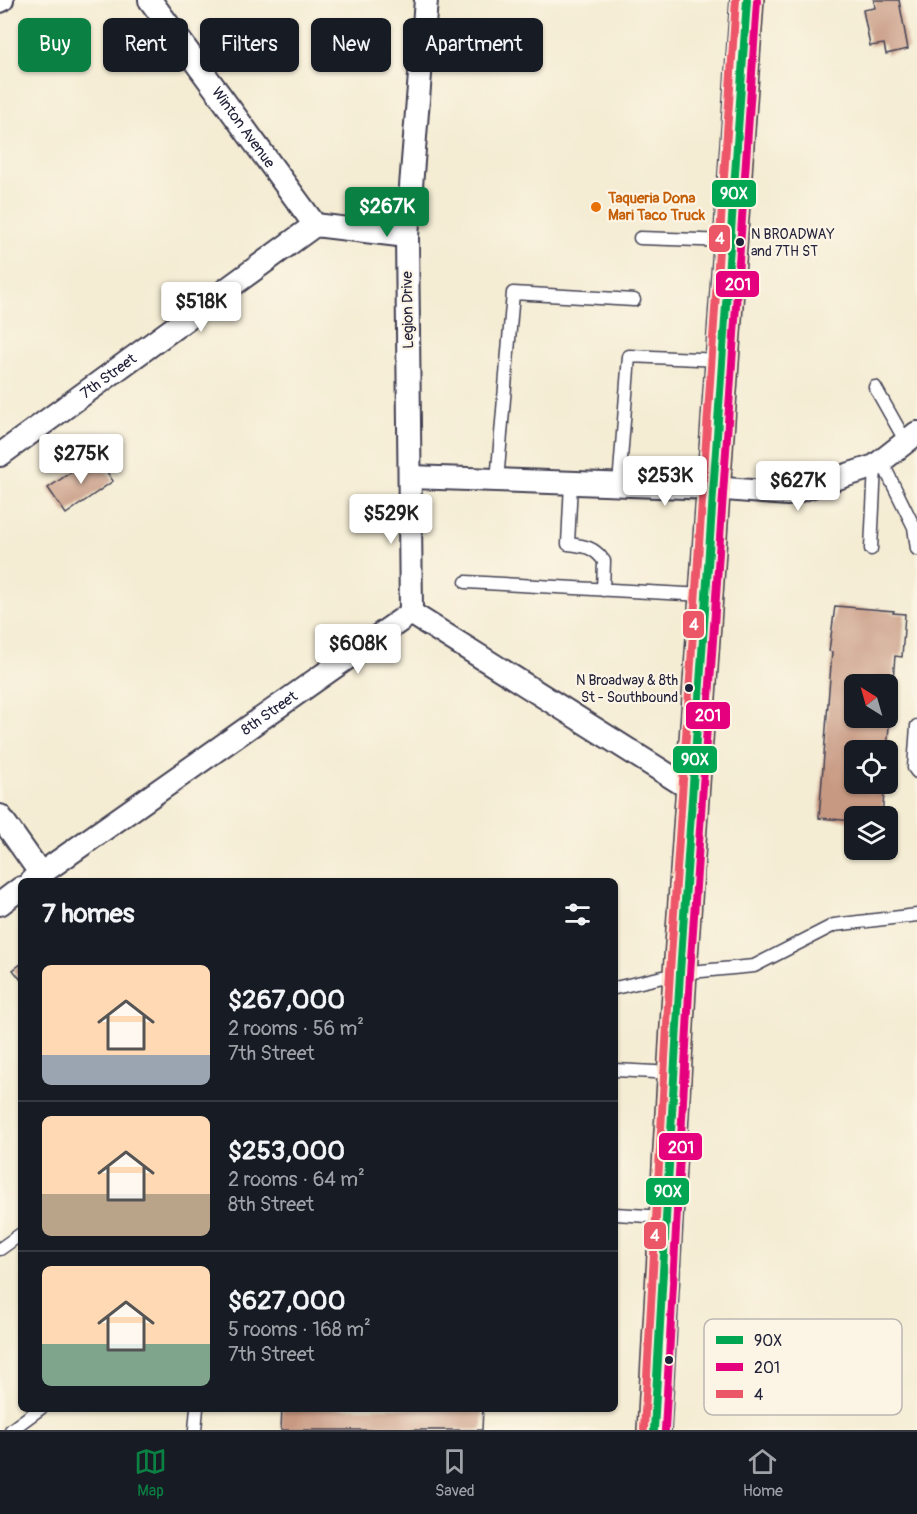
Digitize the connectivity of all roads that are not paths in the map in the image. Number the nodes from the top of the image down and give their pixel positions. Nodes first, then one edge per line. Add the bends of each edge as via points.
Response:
1 (150, 0) edge
2 (426, 0) edge
3 (747, 0) edge
4 (315, 225) junction
5 (407, 236) junction
6 (640, 238) dead end
7 (731, 242) junction
8 (634, 300) dead end
9 (723, 360) junction
10 (875, 387) dead end
11 (911, 437) edge
12 (0, 455) edge
13 (878, 463) junction
14 (411, 477) junction
15 (497, 481) junction
16 (571, 483) junction
17 (619, 485) junction
18 (713, 488) junction
19 (871, 549) dead end
20 (917, 549) edge
21 (466, 582) dead end
22 (603, 590) junction
23 (706, 595) junction
24 (411, 614) junction
25 (917, 726) edge
26 (917, 772) edge
27 (692, 790) junction
28 (0, 816) edge
29 (36, 877) edge
30 (18, 890) edge
31 (0, 904) edge
32 (917, 915) edge
33 (680, 973) junction
34 (618, 987) edge
35 (618, 1070) edge
36 (674, 1073) junction
37 (618, 1214) edge
38 (666, 1217) junction
39 (18, 1236) edge
40 (0, 1249) edge
41 (36, 1412) edge
42 (197, 1412) edge
43 (11, 1430) edge
44 (195, 1430) edge
45 (654, 1430) edge

1 - 4 street, Winton Avenue
2 - 5 street, Legion Drive
3 - 7 main road
4 - 5 street
4 - 12 street, 7th Street
5 - 14 street, Legion Drive
6 - 7 lane
7 - 9 main road
8 - 15 lane via 513,293
9 - 17 lane via 629,356
9 - 18 main road
10 - 11 lane
11 - 13 street
13 - 18 street via 788,494
13 - 19 lane
13 - 20 lane via 915,527
14 - 15 street
14 - 24 street, Legion Drive
15 - 16 street
16 - 17 street
16 - 22 lane via 568,544 586,546 601,556
17 - 18 street
18 - 23 main road
21 - 22 lane
22 - 23 lane
23 - 27 main road
24 - 27 street
24 - 29 street, 8th Street
25 - 26 lane
27 - 33 main road
28 - 29 street
30 - 31 street
32 - 33 lane via 834,925 754,966
33 - 34 lane
33 - 36 main road
35 - 36 lane
36 - 38 main road
37 - 38 lane
38 - 45 main road
39 - 40 lane
41 - 43 lane
42 - 44 lane

